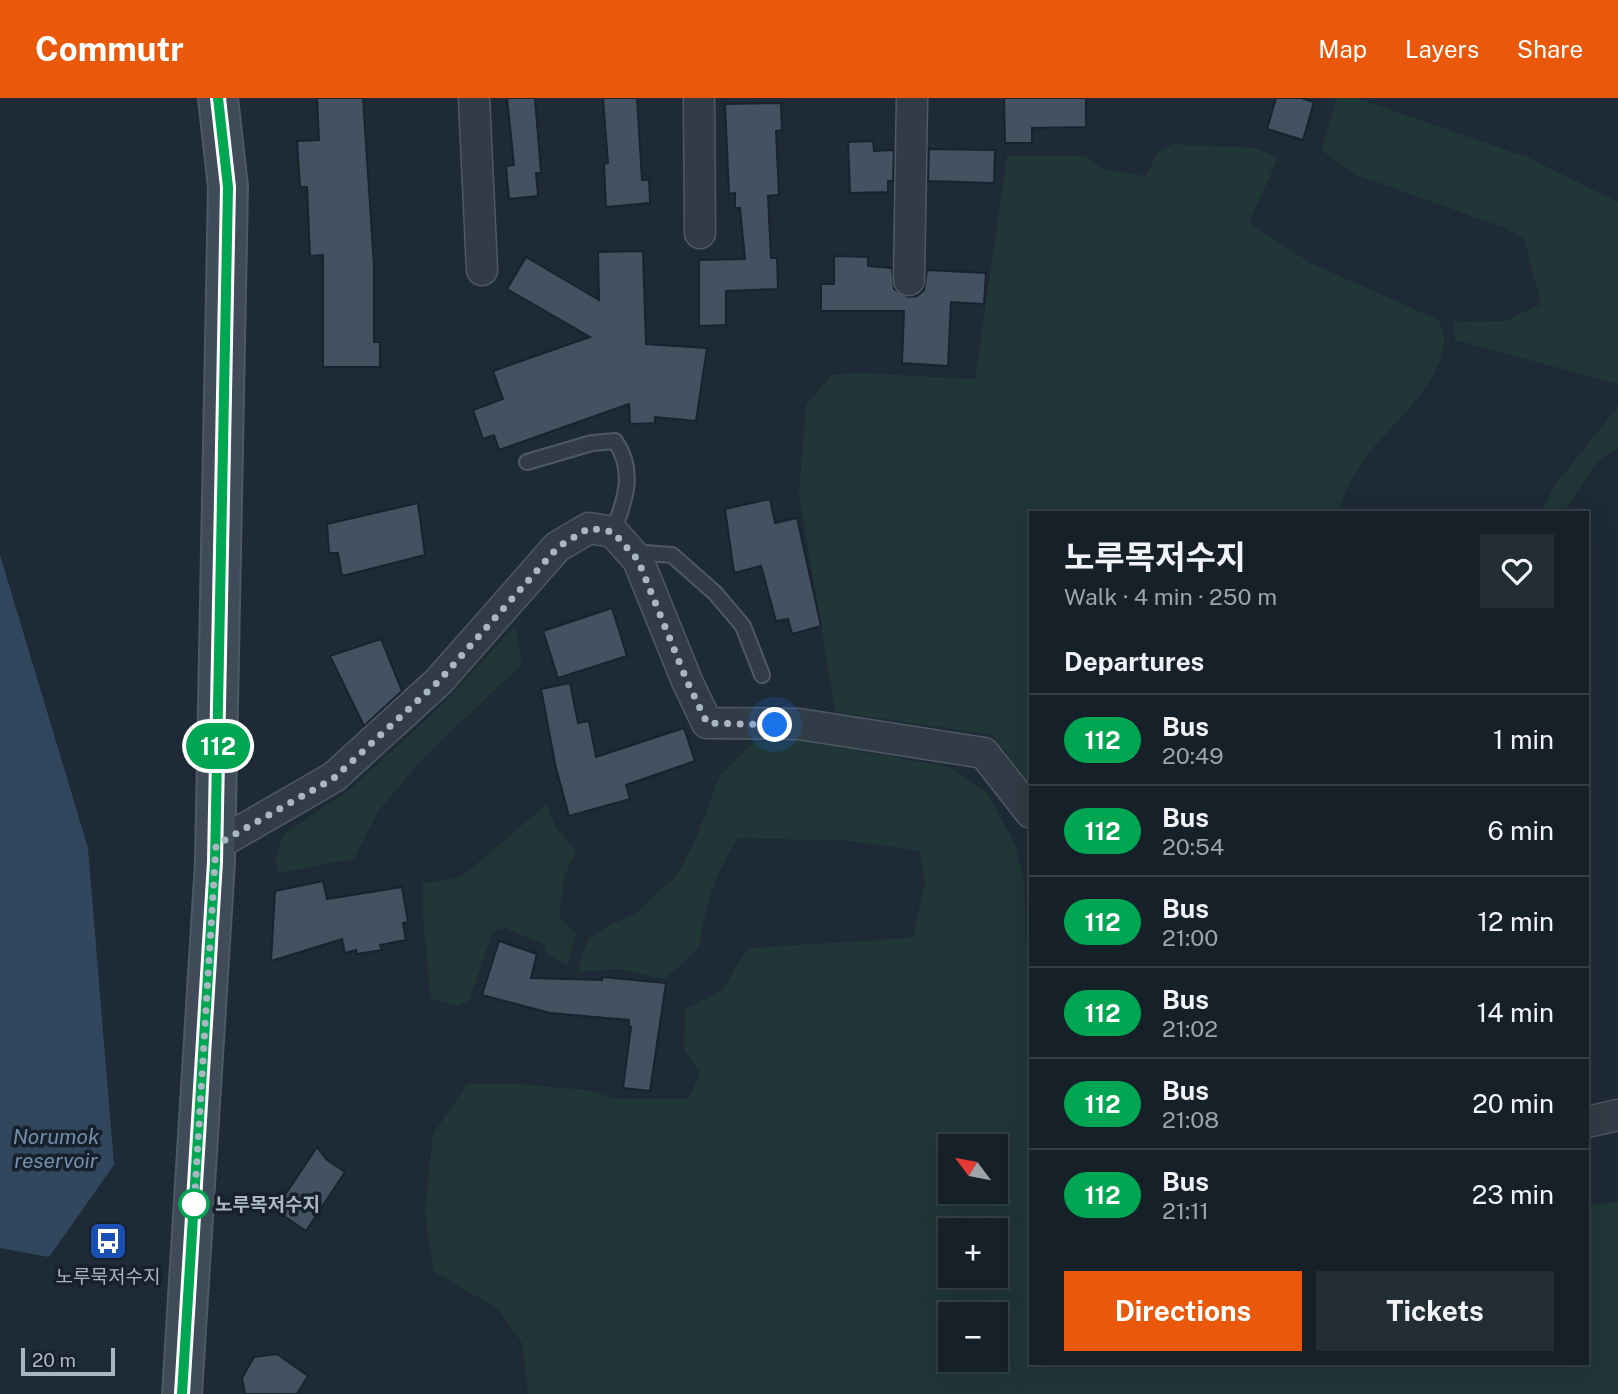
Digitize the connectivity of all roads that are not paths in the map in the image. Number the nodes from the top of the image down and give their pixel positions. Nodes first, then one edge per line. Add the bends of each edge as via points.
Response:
1 (218, 98) edge
2 (474, 98) edge
3 (699, 98) edge
4 (912, 98) edge
5 (700, 233) dead end
6 (482, 270) dead end
7 (909, 280) dead end
8 (527, 462) dead end
9 (622, 542) junction
10 (762, 675) dead end
11 (1029, 810) edge
12 (216, 845) junction
13 (1618, 1115) edge
14 (1589, 1122) edge
15 (182, 1394) edge

1 - 12 street via 228,187
2 - 6 street
3 - 5 street
4 - 7 street
8 - 9 lane via 592,443 615,442 625,455
9 - 10 lane via 672,555 715,593 743,626
9 - 11 street via 638,560 707,723 799,724 984,753
9 - 12 street via 589,528 558,547 439,681 334,778
12 - 15 street
13 - 14 street

